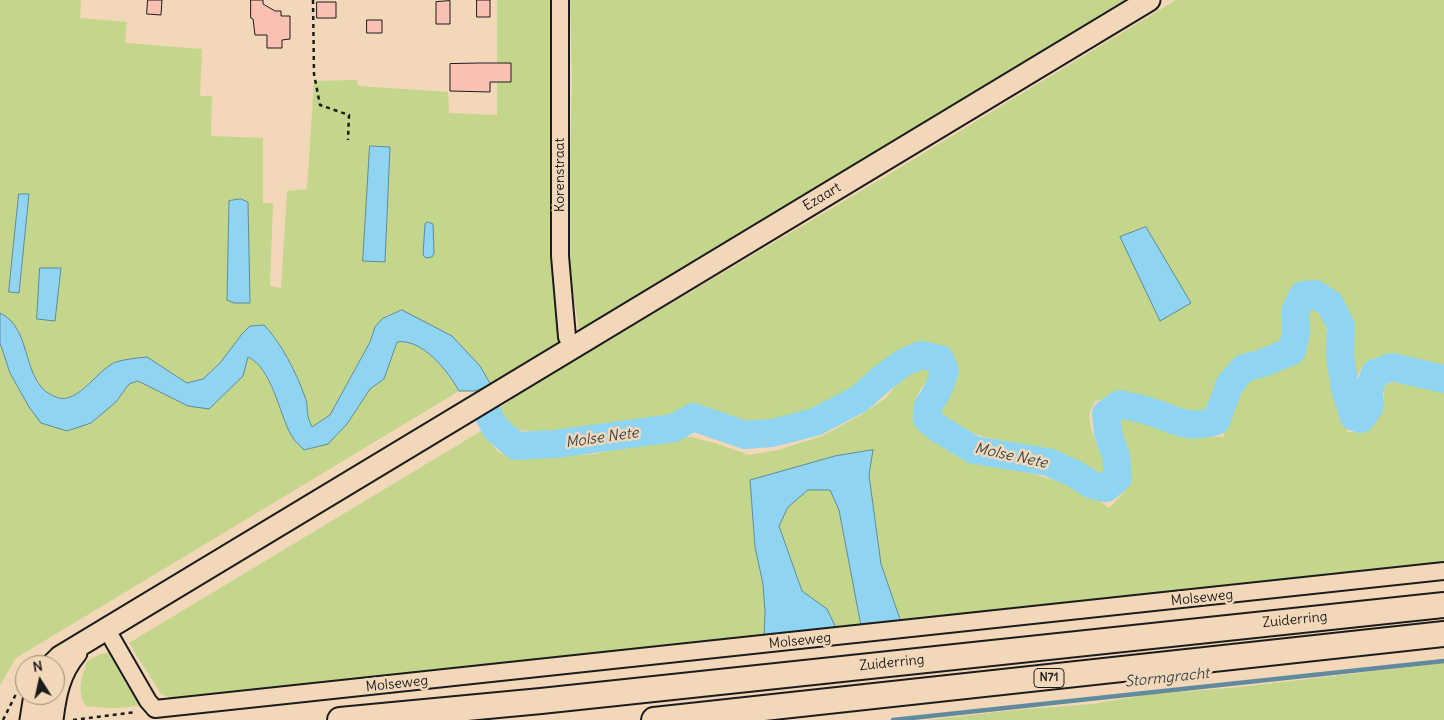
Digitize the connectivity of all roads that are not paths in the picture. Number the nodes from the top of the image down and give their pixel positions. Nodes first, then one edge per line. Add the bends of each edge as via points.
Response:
1 (560, 0) edge
2 (1149, 0) edge
3 (572, 348) junction
4 (1444, 572) edge
5 (1444, 605) edge
6 (107, 630) junction
7 (1444, 634) edge
8 (83, 644) junction
9 (64, 655) edge
10 (29, 705) edge
11 (57, 715) edge
12 (31, 720) edge
13 (340, 720) edge
14 (654, 720) edge

1 - 3 street, Korenstraat via 560,256 567,337
2 - 3 main road, Ezaart
3 - 6 main road, Ezaart
4 - 6 street, Molseweg via 155,709
5 - 13 highway, Zuiderring
6 - 8 main road
7 - 14 highway, N71
8 - 9 main road
8 - 11 main road via 62,673
10 - 12 main road

